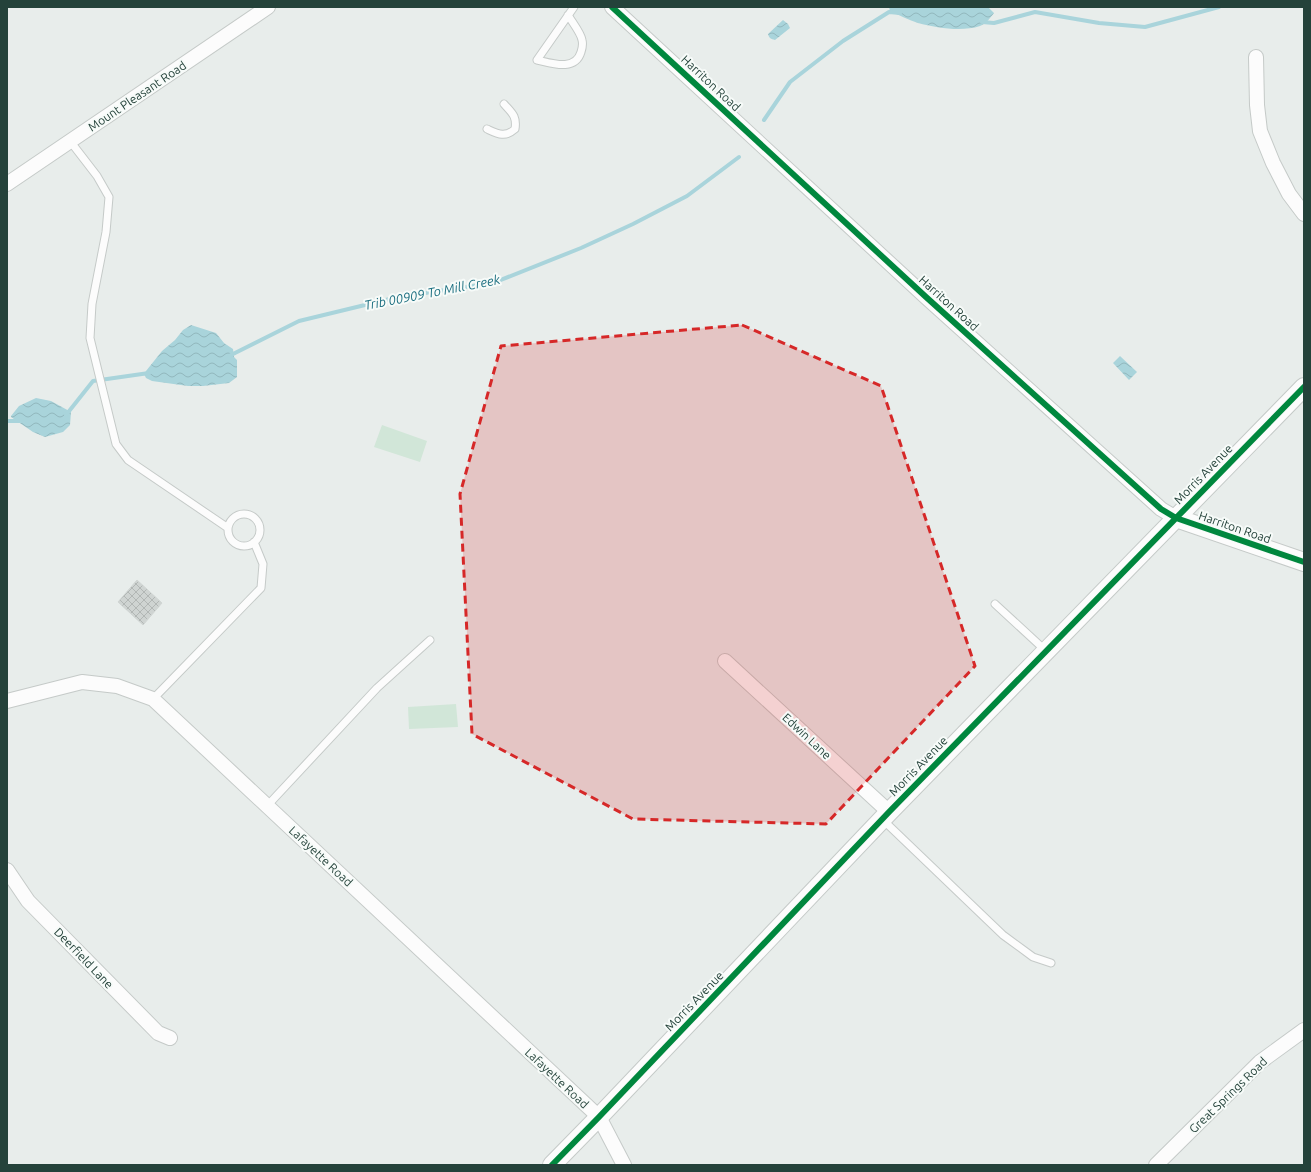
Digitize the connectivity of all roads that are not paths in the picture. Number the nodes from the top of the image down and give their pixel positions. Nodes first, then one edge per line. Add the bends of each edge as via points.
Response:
1 (268, 7) edge
2 (574, 7) edge
3 (612, 7) edge
4 (568, 15) junction
5 (1256, 57) dead end
6 (504, 104) dead end
7 (487, 129) dead end
8 (70, 141) junction
9 (7, 184) edge
10 (1304, 214) edge
11 (1304, 387) edge
12 (1176, 518) junction
13 (228, 528) junction
14 (254, 542) junction
15 (1304, 562) edge
16 (995, 604) dead end
17 (430, 640) dead end
18 (1046, 651) junction
19 (725, 661) dead end
20 (153, 699) junction
21 (7, 701) edge
22 (268, 806) junction
23 (885, 815) junction
24 (7, 870) edge
25 (1051, 963) dead end
26 (1304, 1030) edge
27 (170, 1038) dead end
28 (599, 1117) junction
29 (552, 1165) edge
30 (624, 1165) edge
31 (1156, 1165) edge

1 - 8 street, Mount Pleasant Road
2 - 4 lane
3 - 12 street, Harriton Road via 937,308 1161,509
4 - 4 lane via 562,24 537,60 568,65 576,61 582,48 582,39
5 - 10 street via 1260,131 1289,194
6 - 7 lane via 513,113 516,120 515,129 504,134
8 - 9 street, Mount Pleasant Road
8 - 13 lane via 109,196 106,232 92,304 90,338 116,444 128,460
11 - 12 street, Morris Avenue
12 - 15 street, Harriton Road
12 - 18 street, Morris Avenue
13 - 14 lane via 231,538 239,545
13 - 14 lane via 236,516 252,516 260,528
14 - 20 lane via 263,564 262,588
16 - 18 lane
17 - 22 lane via 377,688
18 - 23 street, Morris Avenue
19 - 23 street, Edwin Lane
20 - 21 street, Lafayette Road via 117,686 82,682
20 - 22 street, Lafayette Road
22 - 28 street, Lafayette Road
23 - 25 lane via 1003,936 1033,957
23 - 28 street, Morris Avenue
24 - 27 street, Deerfield Lane via 28,901 158,1033
26 - 31 street, Great Springs Road via 1260,1062
28 - 29 street, Morris Avenue
28 - 30 street, Lafayette Road

